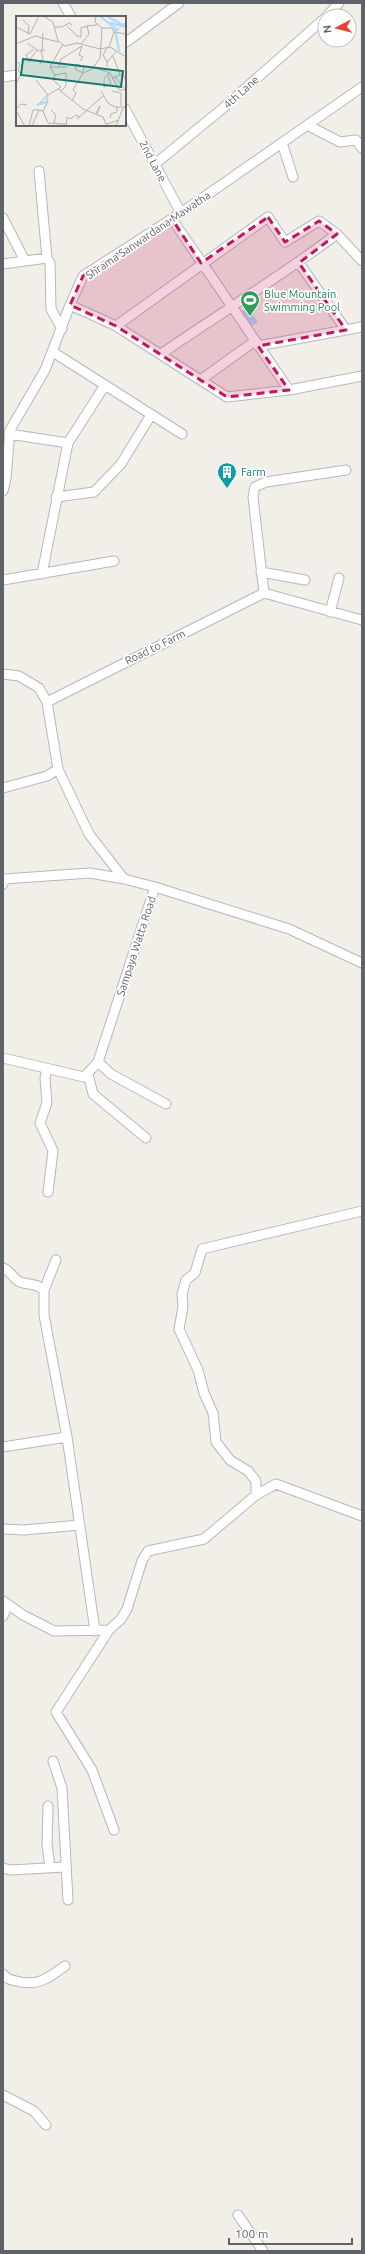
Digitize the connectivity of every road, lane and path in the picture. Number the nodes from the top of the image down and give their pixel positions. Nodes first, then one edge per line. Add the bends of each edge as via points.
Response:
1 (63, 3) edge
2 (179, 3) edge
3 (70, 16) edge
4 (317, 25) edge
5 (126, 42) edge
6 (16, 75) edge
7 (3, 77) edge
8 (362, 87) edge
9 (126, 111) edge
10 (309, 126) junction
11 (282, 143) junction
12 (362, 148) edge
13 (155, 164) junction
14 (39, 171) dead end
15 (293, 177) dead end
16 (182, 213) junction
17 (3, 218) edge
18 (172, 219) junction
19 (337, 234) junction
20 (47, 258) junction
21 (25, 261) junction
22 (362, 261) edge
23 (201, 263) junction
24 (299, 263) junction
25 (3, 264) edge
26 (70, 305) junction
27 (232, 305) junction
28 (116, 326) junction
29 (362, 327) edge
30 (62, 329) junction
31 (346, 330) junction
32 (256, 344) junction
33 (53, 352) junction
34 (161, 354) junction
35 (362, 376) edge
36 (202, 379) junction
37 (105, 385) junction
38 (289, 390) junction
39 (151, 415) junction
40 (7, 430) edge
41 (182, 434) dead end
42 (68, 443) junction
43 (346, 470) dead end
44 (3, 491) edge
45 (56, 497) junction
46 (114, 561) dead end
47 (261, 572) junction
48 (42, 574) junction
49 (338, 578) dead end
50 (3, 580) edge
51 (305, 580) dead end
52 (264, 593) junction
53 (330, 612) junction
54 (362, 620) edge
55 (3, 674) edge
56 (47, 702) junction
57 (58, 769) junction
58 (3, 788) edge
59 (124, 879) junction
60 (3, 884) edge
61 (155, 887) junction
62 (362, 963) edge
63 (3, 1058) edge
64 (98, 1062) junction
65 (47, 1070) junction
66 (88, 1074) junction
67 (166, 1104) dead end
68 (146, 1138) dead end
69 (48, 1192) dead end
70 (362, 1211) edge
71 (56, 1260) dead end
72 (3, 1268) edge
73 (44, 1290) junction
74 (67, 1437) junction
75 (3, 1447) edge
76 (256, 1495) junction
77 (362, 1516) edge
78 (80, 1525) junction
79 (3, 1529) edge
80 (5, 1603) edge
81 (3, 1616) edge
82 (109, 1630) junction
83 (95, 1631) junction
84 (53, 1761) dead end
85 (48, 1806) dead end
86 (114, 1830) dead end
87 (65, 1867) junction
88 (3, 1868) edge
89 (50, 1868) junction
90 (68, 1900) dead end
91 (65, 1966) dead end
92 (3, 1974) edge
93 (3, 2095) edge
94 (46, 2125) dead end
95 (238, 2215) dead end
96 (263, 2251) edge

1 - 3 street
2 - 5 street
4 - 13 street, 4th Lane
6 - 7 street
8 - 10 street, Shrama Sanwardana Mawatha
9 - 13 street, 2nd Lane
10 - 11 street, Shrama Sanwardana Mawatha
10 - 12 street via 340,142 356,140
11 - 15 street
11 - 16 street, Shrama Sanwardana Mawatha
13 - 16 street, 2nd Lane
14 - 20 street
16 - 18 street, Shrama Sanwardana Mawatha
17 - 21 street
18 - 23 street
18 - 26 street, Shrama Sanwardana Mawatha via 83,276
19 - 22 street
19 - 23 street via 320,221 285,242 268,217
19 - 24 street
20 - 21 street
20 - 30 street via 50,263 51,309
21 - 25 street
23 - 27 street
23 - 28 street
24 - 27 street
24 - 31 street
26 - 28 street
26 - 30 street, Shrama Sanwardana Mawatha
27 - 32 street
27 - 34 street
28 - 34 street
29 - 31 street
30 - 33 street, Shrama Sanwardana Mawatha
31 - 32 street
32 - 36 street
32 - 38 street
33 - 37 street
33 - 40 street, Shrama Sanwardana Mawatha via 45,370
34 - 36 street
35 - 38 street
36 - 38 street via 227,397
37 - 39 street
37 - 42 street
39 - 41 street
39 - 45 street via 121,464 94,492
40 - 42 street
40 - 44 street, Shrama Sanwardana Mawatha via 6,479
42 - 45 street
43 - 47 street via 266,482 255,487 252,497
45 - 48 street
46 - 48 street
47 - 51 street
47 - 52 street
48 - 50 street
49 - 53 street
52 - 53 street
52 - 56 street, Road to Farm
53 - 54 street
55 - 56 street via 19,676 39,688
56 - 57 street
57 - 58 street via 47,776
57 - 59 street via 89,834
59 - 60 street, Sampaya Watta Road via 90,873 4,879
59 - 61 street, Sampaya Watta Road
61 - 62 street via 289,930
61 - 64 street, Sampaya Watta Road
63 - 65 street
64 - 66 street, Sampaya Watta Road
64 - 67 street via 111,1074
65 - 66 street via 84,1077
65 - 69 street via 47,1104 40,1123 53,1151
66 - 68 street via 93,1094
70 - 76 street via 202,1249 195,1273 186,1280 179,1329 198,1370 213,1413 216,1442 230,1460 248,1471 256,1481
71 - 73 street
72 - 73 street via 9,1270 19,1281 39,1286
73 - 74 street via 44,1315
74 - 75 street
74 - 78 street
76 - 77 street via 276,1484
76 - 82 street via 204,1539 148,1551 142,1561 127,1608 121,1619
78 - 79 street via 24,1530
78 - 83 street
80 - 81 street
80 - 83 street via 22,1616 54,1631
82 - 83 street
82 - 86 street via 56,1712 92,1770
84 - 87 street via 62,1788
85 - 89 street via 47,1844
87 - 89 street
87 - 90 street
88 - 89 street
91 - 92 street via 46,1980 28,1984 7,1979
93 - 94 street via 34,2111
95 - 96 street

